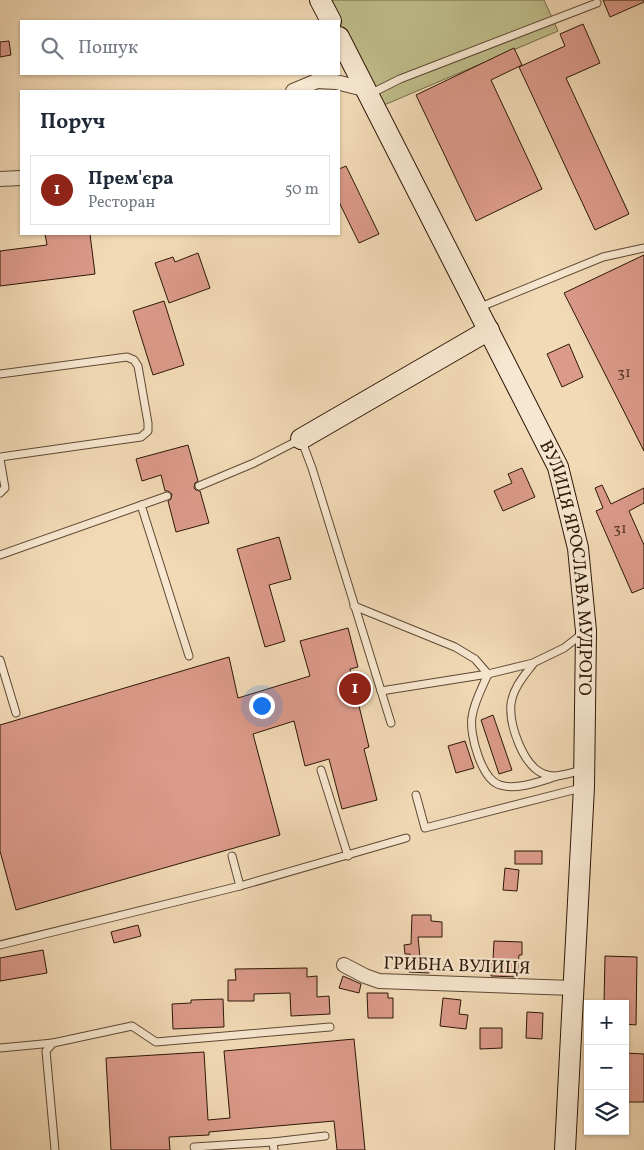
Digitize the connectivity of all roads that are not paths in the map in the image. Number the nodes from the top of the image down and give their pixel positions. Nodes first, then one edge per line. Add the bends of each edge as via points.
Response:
1 (320, 0) edge
2 (596, 4) dead end
3 (330, 20) edge
4 (340, 47) edge
5 (322, 78) edge
6 (295, 90) edge
7 (366, 92) junction
8 (20, 178) edge
9 (0, 179) edge
10 (644, 248) edge
11 (478, 308) junction
12 (489, 330) junction
13 (0, 374) edge
14 (301, 439) junction
15 (0, 458) edge
16 (199, 486) dead end
17 (0, 493) edge
18 (166, 496) dead end
19 (141, 505) junction
20 (0, 555) edge
21 (354, 606) junction
22 (586, 631) junction
23 (189, 656) dead end
24 (0, 660) edge
25 (533, 663) junction
26 (488, 674) junction
27 (381, 691) junction
28 (16, 714) dead end
29 (391, 723) dead end
30 (321, 770) dead end
31 (561, 776) junction
32 (584, 778) junction
33 (416, 795) dead end
34 (406, 838) dead end
35 (232, 856) dead end
36 (348, 856) junction
37 (240, 886) junction
38 (0, 945) edge
39 (344, 965) dead end
40 (573, 988) junction
41 (330, 1027) dead end
42 (53, 1043) junction
43 (0, 1048) edge
44 (325, 1136) dead end
45 (273, 1146) edge
46 (194, 1147) dead end
47 (55, 1150) edge
48 (565, 1150) edge

1 - 3 main road
2 - 7 lane
4 - 7 main road, ВУЛИЦЯ ЯРОСЛАВА МУДРОГО
5 - 6 street
5 - 7 street
7 - 11 main road, ВУЛИЦЯ ЯРОСЛАВА МУДРОГО
8 - 9 street
10 - 11 lane via 603,257
11 - 12 main road, ВУЛИЦЯ ЯРОСЛАВА МУДРОГО
12 - 14 main road
12 - 22 main road, ВУЛИЦЯ ЯРОСЛАВА МУДРОГО via 558,467 578,548
13 - 15 lane via 126,358 134,360 138,366 148,431 141,437
14 - 16 lane
14 - 21 lane
15 - 17 lane via 6,488
18 - 19 lane
19 - 20 lane
19 - 23 lane
21 - 26 lane via 455,647 475,659
21 - 27 lane
22 - 25 lane via 564,648
22 - 32 main road, ВУЛИЦЯ ЯРОСЛАВА МУДРОГО
24 - 28 lane
25 - 26 lane
25 - 31 lane via 518,683 511,703 512,723 531,766 544,775
26 - 27 lane
26 - 31 lane via 474,704 471,720 472,737 491,781 501,786 516,787
27 - 29 lane
30 - 36 lane
31 - 32 lane
32 - 33 lane via 425,828
32 - 40 main road, ВУЛИЦЯ ЯРОСЛАВА МУДРОГО
34 - 36 lane
35 - 37 lane
36 - 37 lane
37 - 38 lane
39 - 40 street, ГРИБНА ВУЛИЦЯ via 379,981
40 - 48 main road, ВУЛИЦЯ ЯРОСЛАВА МУДРОГО
41 - 42 lane via 156,1042 132,1026
42 - 43 lane
42 - 47 lane via 46,1051
44 - 45 lane
45 - 46 lane

